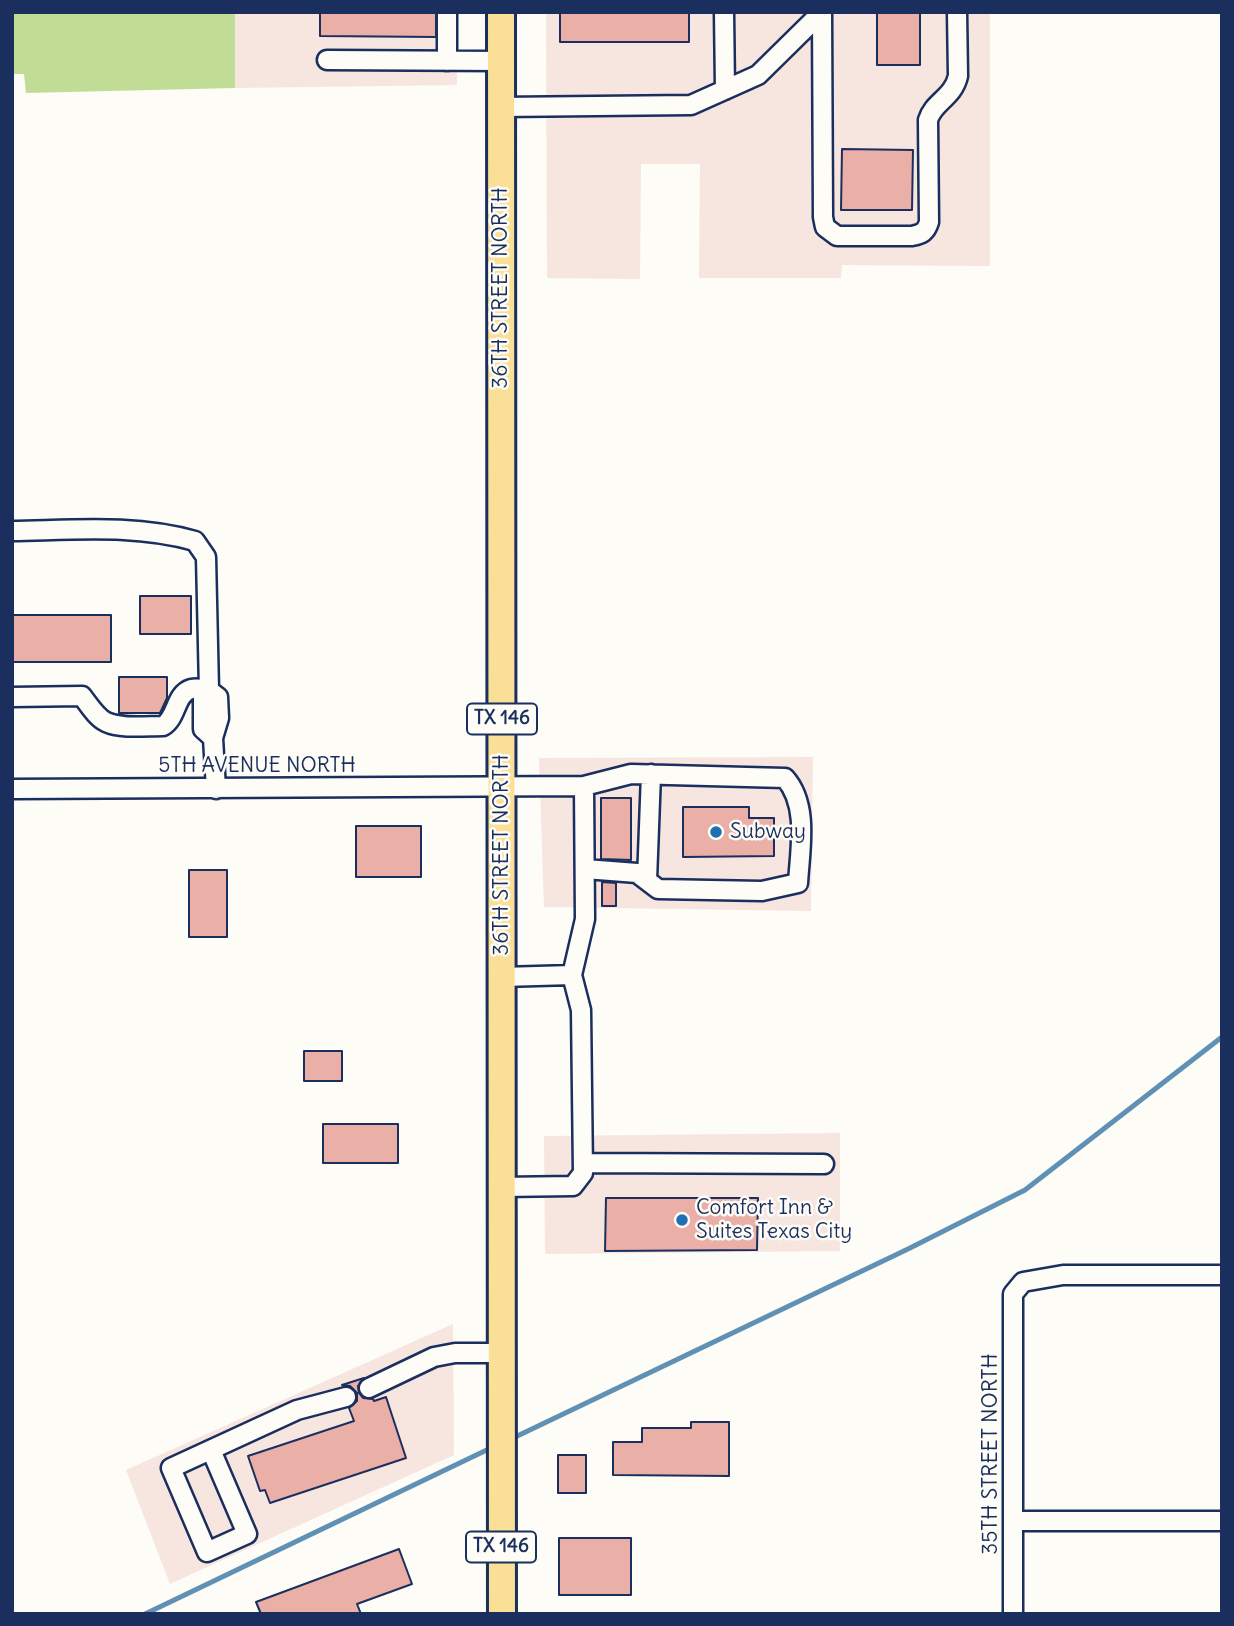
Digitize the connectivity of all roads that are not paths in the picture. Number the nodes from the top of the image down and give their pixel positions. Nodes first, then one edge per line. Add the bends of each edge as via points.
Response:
1 (447, 12) edge
2 (500, 12) edge
3 (724, 12) edge
4 (822, 12) edge
5 (957, 12) edge
6 (327, 60) dead end
7 (447, 61) junction
8 (501, 61) junction
9 (725, 90) junction
10 (501, 107) junction
11 (12, 531) edge
12 (209, 690) junction
13 (12, 697) edge
14 (651, 774) junction
15 (502, 786) junction
16 (584, 786) junction
17 (12, 789) edge
18 (216, 789) junction
19 (585, 869) junction
20 (647, 880) junction
21 (572, 975) junction
22 (502, 976) junction
23 (583, 1163) junction
24 (824, 1164) dead end
25 (501, 1187) junction
26 (1222, 1275) edge
27 (502, 1353) junction
28 (369, 1388) dead end
29 (346, 1397) dead end
30 (211, 1450) junction
31 (1013, 1521) junction
32 (1222, 1521) edge
33 (502, 1614) edge
34 (1013, 1614) edge

1 - 7 street
2 - 8 highway, 36TH STREET NORTH / TX 146
3 - 9 street
4 - 5 street via 822,217 837,236 912,236 926,230 928,120 956,86
4 - 9 street via 758,75
6 - 7 street
7 - 8 street
8 - 10 highway, 36TH STREET NORTH / TX 146
9 - 10 street via 691,105
10 - 15 highway, 36TH STREET NORTH / TX 146
11 - 12 street via 127,528 195,541 206,557
12 - 13 street via 191,689 182,695 163,726 105,722 82,696
12 - 18 street via 218,697 219,718 213,738
14 - 16 street, 5TH AVENUE NORTH via 631,774
14 - 20 street
14 - 20 street, 5TH AVENUE NORTH via 785,778 795,789 802,825 798,883 762,891 658,889
15 - 16 street, 5TH AVENUE NORTH
15 - 18 street, 5TH AVENUE NORTH
15 - 22 highway, 36TH STREET NORTH / TX 146
16 - 19 street
17 - 18 street, 5TH AVENUE NORTH
19 - 20 street via 637,873
19 - 21 street via 585,919
21 - 22 street
21 - 23 street via 581,1010
22 - 25 highway, 36TH STREET NORTH / TX 146
23 - 24 street
23 - 25 street via 583,1173 573,1186
25 - 27 highway, 36TH STREET NORTH / TX 146
26 - 31 street, 35TH STREET NORTH via 1063,1275 1023,1282 1013,1294
27 - 28 street via 434,1357
27 - 33 highway, 36TH STREET NORTH / TX 146
29 - 30 street via 297,1410
30 - 30 street via 171,1468 207,1552 247,1534
31 - 32 street
31 - 34 street, 35TH STREET NORTH

